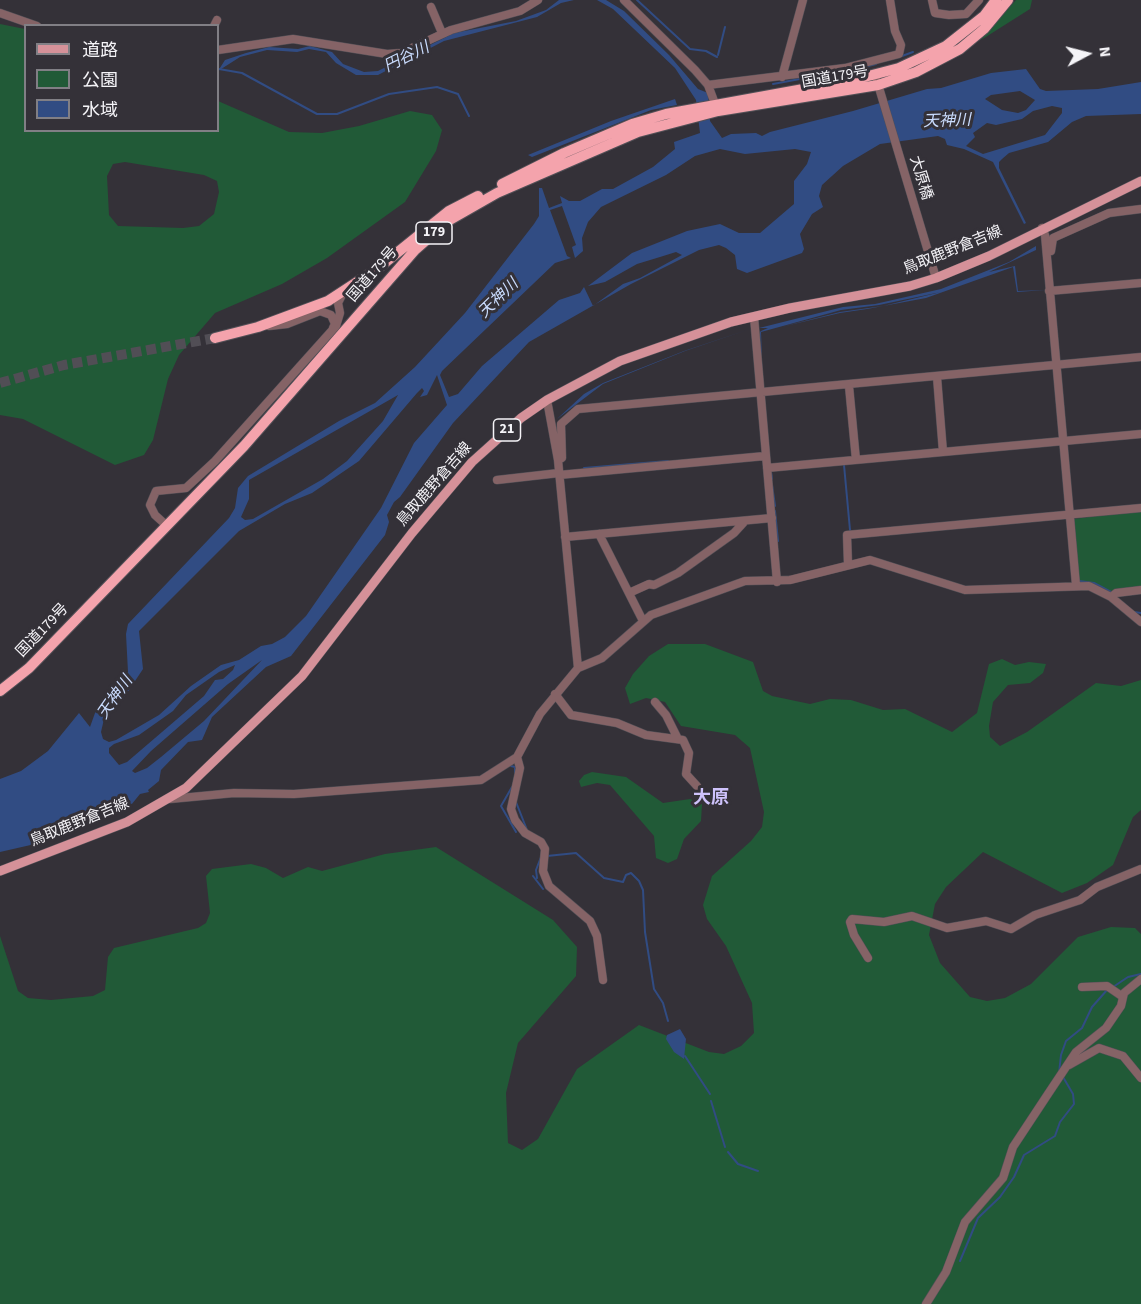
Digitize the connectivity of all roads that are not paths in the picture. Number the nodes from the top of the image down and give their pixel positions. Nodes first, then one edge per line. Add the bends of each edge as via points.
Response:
1 (538, 0) edge
2 (624, 0) edge
3 (803, 0) edge
4 (890, 0) edge
5 (932, 0) edge
6 (979, 0) edge
7 (996, 0) edge
8 (1008, 0) edge
9 (431, 7) dead end
10 (0, 13) edge
11 (31, 24) edge
12 (442, 33) junction
13 (219, 50) edge
14 (782, 77) junction
15 (877, 80) junction
16 (708, 85) junction
17 (717, 107) junction
18 (1141, 181) edge
19 (1141, 209) edge
20 (1042, 228) junction
21 (936, 278) junction
22 (1141, 283) edge
23 (344, 291) junction
24 (1051, 291) junction
25 (754, 317) junction
26 (258, 327) junction
27 (332, 332) junction
28 (215, 338) tunnel mouth
29 (1141, 357) edge
30 (1056, 366) junction
31 (937, 377) junction
32 (849, 386) junction
33 (760, 393) junction
34 (547, 400) junction
35 (1141, 434) edge
36 (1063, 441) junction
37 (944, 452) junction
38 (765, 456) junction
39 (558, 460) junction
40 (856, 460) junction
41 (767, 468) junction
42 (559, 474) junction
43 (497, 480) dead end
44 (1141, 508) edge
45 (1070, 515) junction
46 (772, 518) junction
47 (745, 521) junction
48 (166, 525) junction
49 (599, 534) junction
50 (565, 537) junction
51 (848, 564) junction
52 (777, 582) junction
53 (1076, 585) junction
54 (1141, 590) edge
55 (629, 593) junction
56 (1111, 597) junction
57 (643, 621) junction
58 (1141, 622) edge
59 (578, 668) junction
60 (0, 691) edge
61 (555, 694) junction
62 (656, 702) dead end
63 (678, 739) junction
64 (517, 757) junction
65 (697, 786) dead end
66 (170, 799) junction
67 (1141, 869) edge
68 (0, 871) edge
69 (868, 958) dead end
70 (1141, 979) edge
71 (603, 980) dead end
72 (1082, 987) dead end
73 (1123, 997) junction
74 (1067, 1066) junction
75 (1141, 1078) edge
76 (927, 1304) edge

1 - 12 street via 520,11
2 - 16 street via 662,34
3 - 14 street
4 - 14 street via 901,45 899,54 854,66
5 - 6 street via 935,13 960,15
7 - 15 highway, 国道179号 / 179 via 984,16 946,46
8 - 15 highway, 国道179号 / 179 via 984,29 960,49 916,72
9 - 12 street
10 - 11 street
12 - 13 street via 401,53 293,39
14 - 16 street
15 - 17 highway, 国道179号 / 179
15 - 21 street, 大原橋
16 - 17 street
17 - 23 highway, 国道179号 / 179 via 632,124 523,173 449,211
17 - 48 highway, 国道179号 / 179 via 587,152 448,221 415,250 244,446
18 - 20 main road, 鳥取鹿野倉吉線 / 21
19 - 24 street via 1109,213 1053,237
20 - 21 main road, 鳥取鹿野倉吉線 / 21
20 - 24 street
21 - 25 main road, 鳥取鹿野倉吉線 / 21
22 - 24 street
23 - 26 highway, 国道179号 / 179
23 - 27 street via 338,303 339,321
24 - 30 street
25 - 33 street
25 - 34 main road, 鳥取鹿野倉吉線 / 21 via 680,338 620,361
26 - 27 street via 287,324 326,311 334,320
26 - 28 highway, 国道179号 / 179
27 - 48 street via 186,488 156,491 150,505
29 - 30 street
30 - 31 street
30 - 36 street
31 - 32 street
31 - 37 street
32 - 33 street
32 - 40 street
33 - 38 street
33 - 39 street via 574,410 561,424 562,458
34 - 39 street
34 - 66 main road, 鳥取鹿野倉吉線 / 21 via 472,462 302,676
35 - 36 street
36 - 37 street
36 - 45 street
37 - 40 street
38 - 41 street
38 - 42 street
39 - 42 street
40 - 41 street
41 - 46 street
42 - 43 street
42 - 50 street
44 - 45 street
45 - 51 street via 847,534
45 - 53 street
46 - 47 street
46 - 52 street
47 - 49 street
47 - 55 street via 678,573
48 - 60 highway, 国道179号 / 179 via 29,668
49 - 50 street
49 - 55 street
50 - 59 street
51 - 52 street
51 - 53 street via 870,560 965,590
52 - 57 street via 746,581
53 - 56 street via 1089,586
54 - 56 street via 1116,592
55 - 57 street
56 - 58 street
57 - 59 street via 602,658
59 - 61 street
61 - 63 street via 571,715 617,723 646,735
61 - 64 street
62 - 63 street
63 - 65 street via 687,745 690,760 686,774
64 - 66 street via 472,783
64 - 71 street via 520,768 511,809 519,832 541,842 545,849 543,871 549,886 590,921 597,936
66 - 68 main road, 鳥取鹿野倉吉線 / 21 via 93,837
67 - 69 street via 1011,929 986,921 947,928 912,916 884,922 852,919 854,935
70 - 73 street
72 - 73 street via 1107,986
73 - 74 street via 1106,1028 1076,1052
74 - 75 street via 1099,1048 1123,1056
74 - 76 street via 1013,1147 1003,1178 965,1222 946,1272

